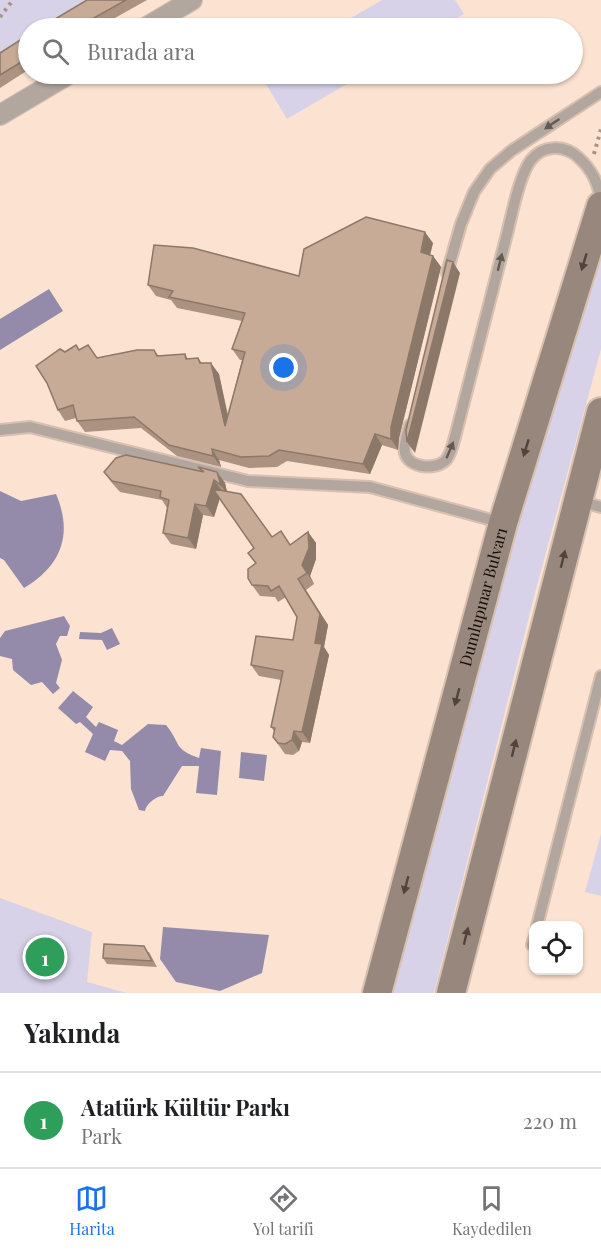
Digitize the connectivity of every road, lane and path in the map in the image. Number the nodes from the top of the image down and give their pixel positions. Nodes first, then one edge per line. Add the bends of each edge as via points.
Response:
1 (13, 0) edge
2 (192, 0) edge
3 (0, 17) edge
4 (162, 18) edge
5 (52, 84) edge
6 (601, 92) edge
7 (0, 114) edge
8 (601, 201) edge
9 (601, 206) edge
10 (446, 279) edge
11 (601, 412) edge
12 (412, 417) edge
13 (0, 430) edge
14 (590, 504) edge
15 (503, 523) junction
16 (601, 676) edge
17 (538, 921) edge
18 (377, 993) edge
19 (451, 993) edge

1 - 3 path
2 - 4 street
5 - 7 street
6 -> 10 lane via 490,169 474,192 461,224
12 -> 8 lane via 405,448 407,459 424,466 441,464 450,454 455,437 530,161 543,150 567,150 592,172
9 -> 15 main road, Dumlupınar Bulvarı
11 - 14 main road
13 - 15 lane via 30,427 248,481 370,487
19 -> 14 main road
15 -> 18 main road, Dumlupınar Bulvarı
16 - 17 lane

